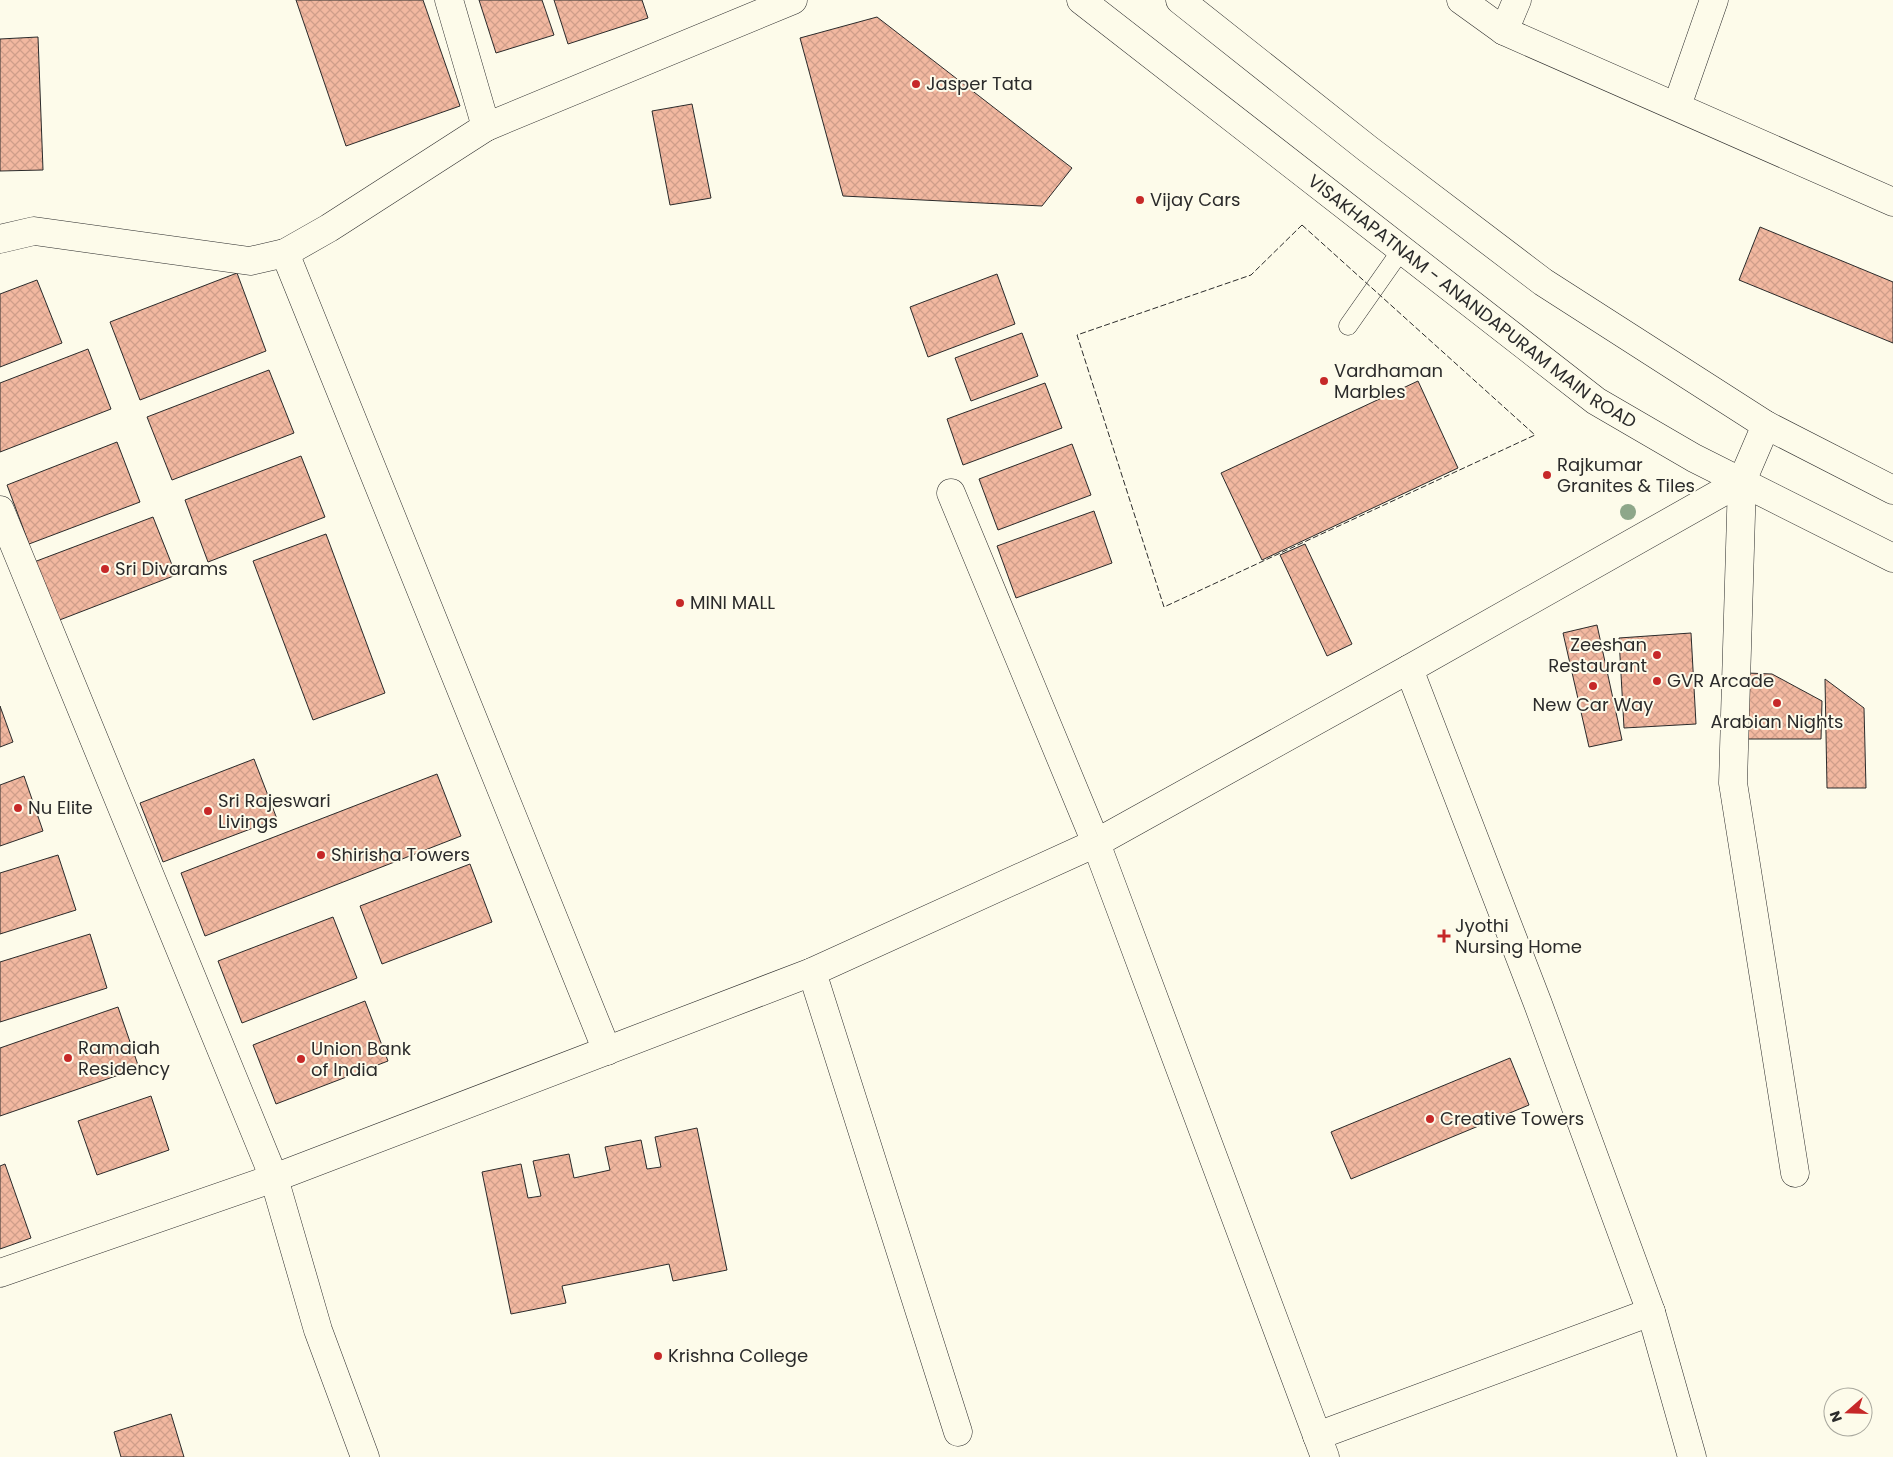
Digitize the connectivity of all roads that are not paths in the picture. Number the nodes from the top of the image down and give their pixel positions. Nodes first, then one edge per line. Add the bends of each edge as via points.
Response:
1 (449, 0) edge
2 (793, 0) edge
3 (1081, 0) edge
4 (1180, 0) edge
5 (1461, 0) edge
6 (1516, 0) edge
7 (1714, 0) edge
8 (1504, 31) junction
9 (1677, 106) junction
10 (486, 127) junction
11 (1893, 202) edge
12 (0, 239) edge
13 (1402, 249) junction
14 (285, 252) junction
15 (1348, 326) dead end
16 (1766, 425) junction
17 (1742, 481) junction
18 (1893, 490) edge
19 (951, 493) dead end
20 (0, 510) edge
21 (1893, 558) edge
22 (1409, 669) junction
23 (1096, 843) junction
24 (812, 972) junction
25 (607, 1051) junction
26 (1795, 1173) dead end
27 (274, 1178) junction
28 (0, 1273) edge
29 (1651, 1312) junction
30 (958, 1432) dead end
31 (1321, 1446) edge
32 (365, 1457) edge
33 (1692, 1457) edge

1 - 10 street
2 - 10 street
3 - 13 street, VISAKHAPATNAM - ANANDAPURAM MAIN ROAD
4 - 16 street via 1376,156 1543,282
5 - 8 street
6 - 8 street
7 - 9 street
8 - 9 street
9 - 11 street
10 - 14 street via 329,228
12 - 14 street via 34,232 250,261
13 - 15 lane
13 - 17 street, VISAKHAPATNAM - ANANDAPURAM MAIN ROAD via 1596,401 1694,458
14 - 25 street
16 - 17 street
16 - 18 street
17 - 21 street, VISAKHAPATNAM - ANANDAPURAM MAIN ROAD
17 - 22 street
17 - 26 street via 1733,783
19 - 23 street
20 - 27 street
22 - 23 street
22 - 29 street via 1538,1004
23 - 24 street
23 - 31 street
24 - 25 street
24 - 30 street
25 - 27 street
27 - 28 street
27 - 32 street via 318,1330
29 - 31 street
29 - 33 street

